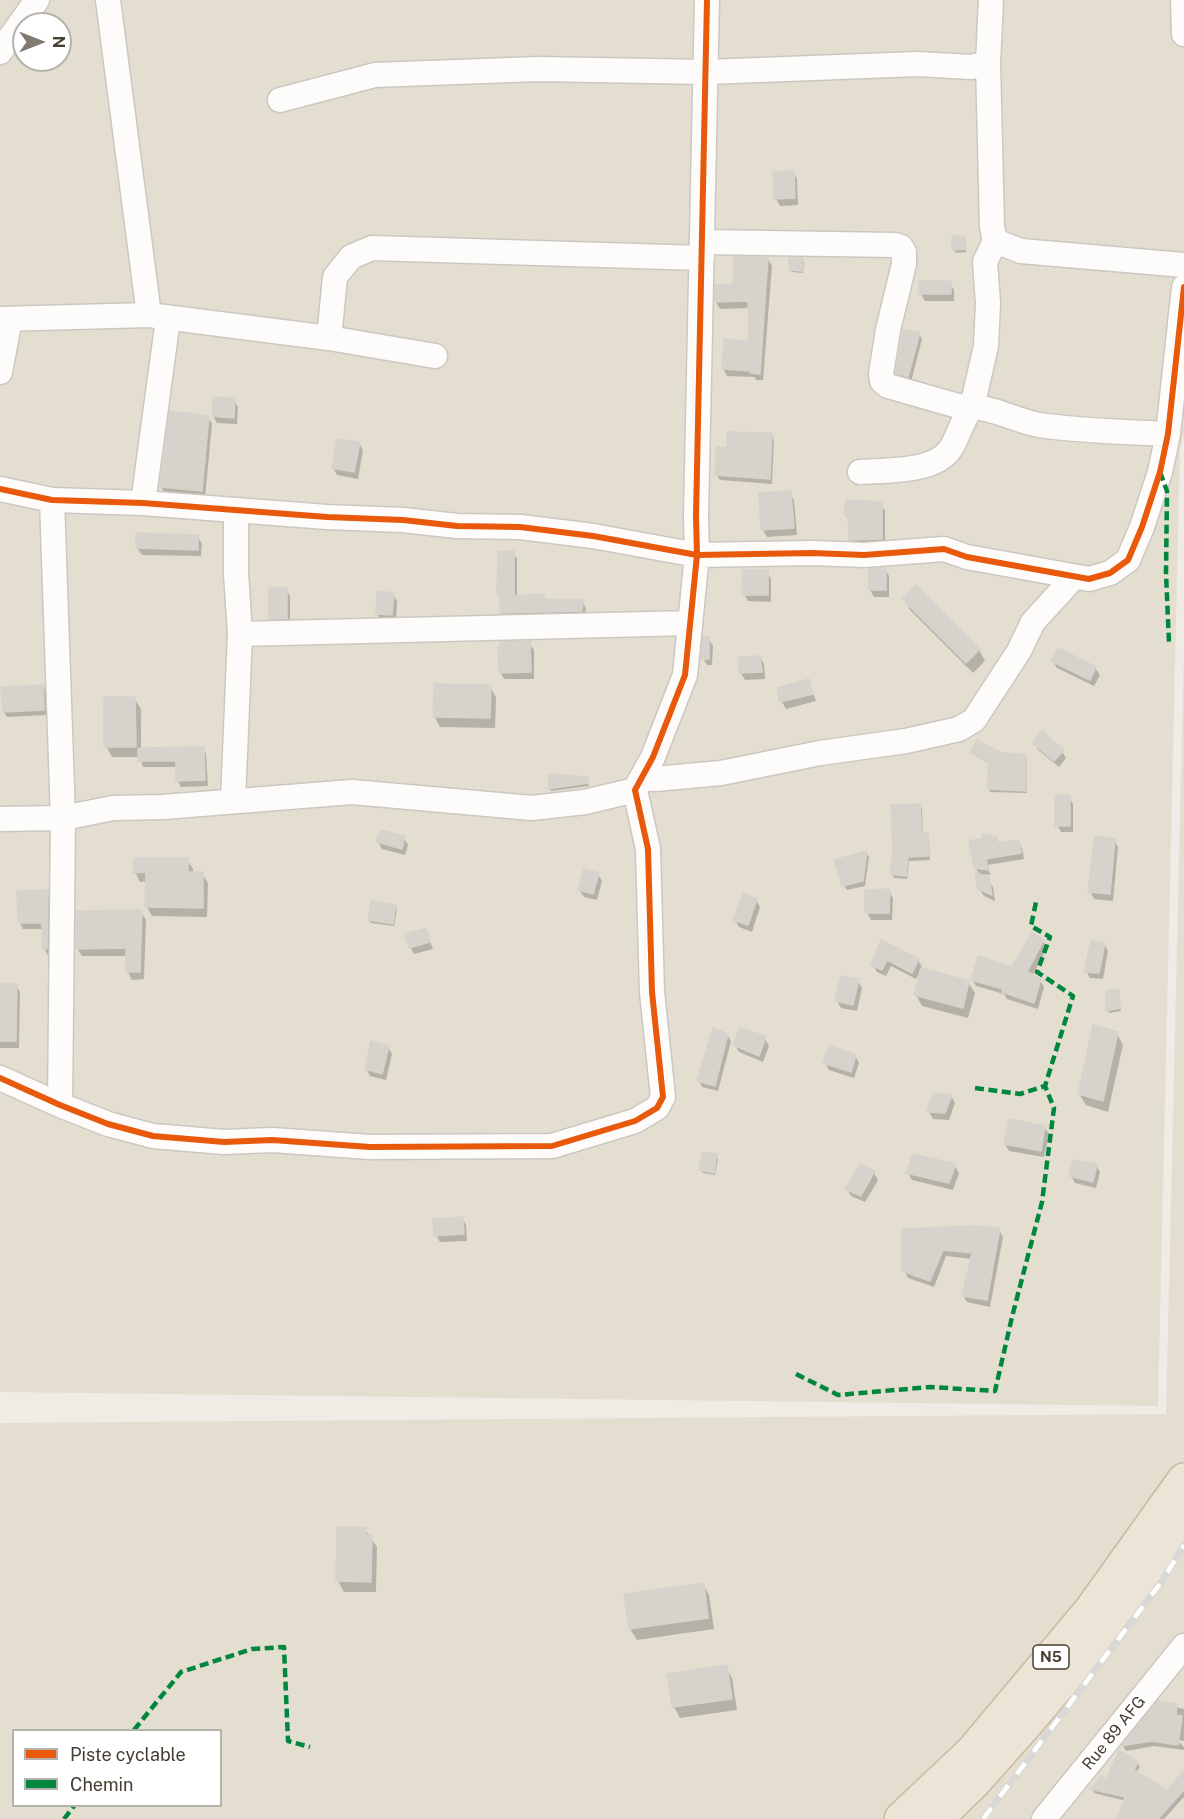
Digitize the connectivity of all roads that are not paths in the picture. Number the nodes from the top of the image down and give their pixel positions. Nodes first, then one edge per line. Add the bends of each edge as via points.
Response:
1 (37, 0) edge
2 (108, 0) edge
3 (707, 0) edge
4 (991, 0) edge
5 (1183, 0) edge
6 (1184, 34) edge
7 (0, 52) edge
8 (988, 63) junction
9 (706, 72) junction
10 (280, 100) dead end
11 (995, 241) junction
12 (702, 250) junction
13 (1184, 265) edge
14 (1184, 287) edge
15 (158, 317) junction
16 (5, 319) edge
17 (329, 338) junction
18 (435, 356) dead end
19 (0, 372) edge
20 (972, 407) junction
21 (1168, 434) junction
22 (860, 472) dead end
23 (0, 489) edge
24 (52, 500) junction
25 (143, 503) junction
26 (236, 510) junction
27 (697, 555) junction
28 (1074, 577) junction
29 (690, 623) junction
30 (240, 634) junction
31 (638, 784) junction
32 (233, 801) junction
33 (63, 818) junction
34 (0, 819) edge
35 (0, 1077) edge
36 (60, 1105) junction
37 (1184, 1480) edge
38 (1184, 1520) edge
39 (1184, 1646) edge
40 (902, 1819) edge
41 (936, 1819) edge
42 (1044, 1819) edge

1 - 7 street
2 - 15 street
3 - 9 street
4 - 8 street
5 - 6 street
8 - 9 street
8 - 11 street
9 - 10 street via 538,69 375,75
9 - 12 street
11 - 13 street via 1021,251
11 - 20 street via 985,262 986,346
12 - 17 street via 372,248 351,257 335,277
12 - 20 street via 901,247 904,264 888,330 882,381 888,386
12 - 27 street
14 - 21 street
15 - 16 street
15 - 17 street
15 - 25 street
16 - 19 street
17 - 18 street
20 - 21 street via 1036,424
20 - 22 street via 944,458 927,466
21 - 28 street via 1153,494 1128,560 1110,573 1089,579
23 - 24 street
24 - 25 street
24 - 33 street
25 - 26 street
26 - 27 street via 520,527
26 - 30 street
27 - 28 street via 864,555 944,549
27 - 29 street
28 - 31 street via 1033,622 974,720 959,729 721,773
29 - 30 street
29 - 31 street via 685,675 654,757
30 - 32 street
31 - 32 street via 585,802 532,808 352,792
31 - 36 street via 648,849 652,992 663,1097 657,1108 635,1121 552,1146 370,1148 153,1136
32 - 33 street via 113,808
33 - 34 street
33 - 36 street
35 - 36 street
37 - 40 highway, N5 via 1091,1610 972,1752
38 - 41 highway via 1115,1618 974,1782
39 - 42 street, Rue 89 AFG

